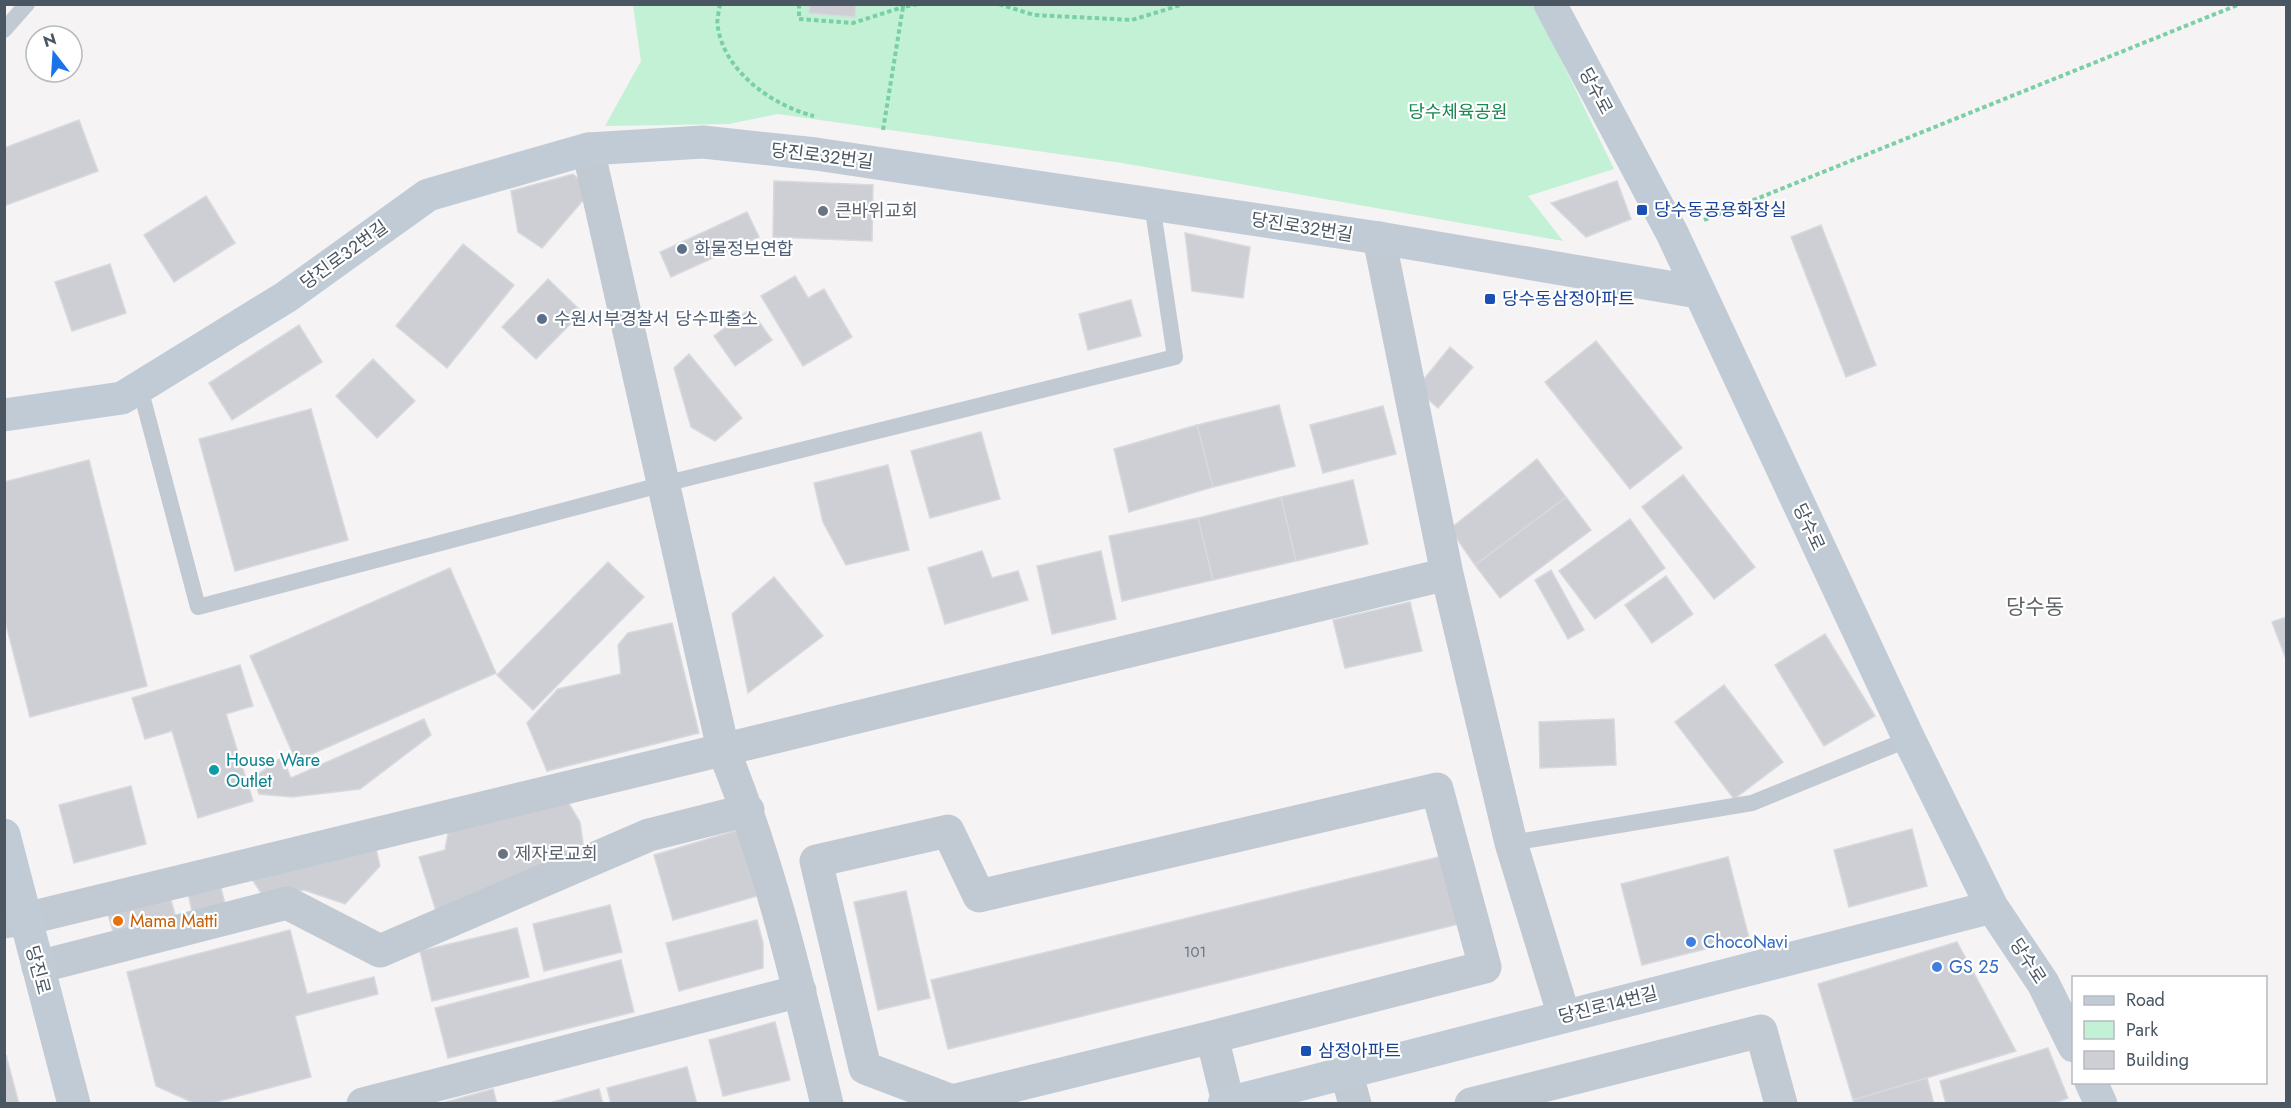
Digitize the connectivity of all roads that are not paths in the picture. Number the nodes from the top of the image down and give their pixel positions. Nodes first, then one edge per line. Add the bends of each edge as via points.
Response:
1 (27, 4) edge
2 (1550, 4) edge
3 (4, 30) edge
4 (588, 149) junction
5 (1152, 204) junction
6 (1379, 238) junction
7 (1698, 292) junction
8 (140, 388) junction
9 (4, 415) edge
10 (663, 484) junction
11 (1447, 574) junction
12 (1909, 739) junction
13 (723, 749) junction
14 (748, 810) junction
15 (4, 835) edge
16 (1511, 843) junction
17 (1992, 907) junction
18 (15, 920) edge
19 (38, 967) junction
20 (800, 991) junction
21 (1564, 1017) junction
22 (1212, 1037) junction
23 (2072, 1044) edge
24 (1346, 1072) junction
25 (2091, 1084) edge
26 (1226, 1103) edge
27 (74, 1104) edge
28 (363, 1104) edge
29 (827, 1104) edge
30 (1355, 1104) edge
31 (1471, 1104) edge
32 (1781, 1104) edge
33 (2101, 1104) edge

1 - 3 lane
2 - 7 street, 당수로 via 1672,233
4 - 5 street, 당진로32번길 via 703,142 816,154
4 - 8 street, 당진로32번길 via 428,195 286,297
4 - 10 street
5 - 6 street, 당진로32번길
5 - 10 lane via 1175,357
6 - 7 street, 당진로32번길
6 - 11 street
7 - 12 street, 당수로
8 - 9 street, 당진로32번길 via 122,398
8 - 10 lane via 198,607
10 - 13 street
11 - 13 street
11 - 16 street
12 - 16 lane via 1752,803
12 - 17 street, 당수로
13 - 14 street
13 - 18 street
14 - 19 street via 649,835 380,951 287,903
14 - 20 street
15 - 18 street, 당진로
16 - 21 street
17 - 21 street, 당진로14번길
17 - 23 street, 당수로 via 2043,983
18 - 19 street, 당진로
19 - 27 street, 당진로
20 - 28 street
20 - 29 street
21 - 24 street, 당진로14번길
22 - 22 street via 952,1101 865,1068 816,861 948,831 979,896 1437,789 1485,967
22 - 26 street
24 - 26 street, 당진로14번길
24 - 30 street
25 - 33 street
31 - 32 street via 1761,1031

